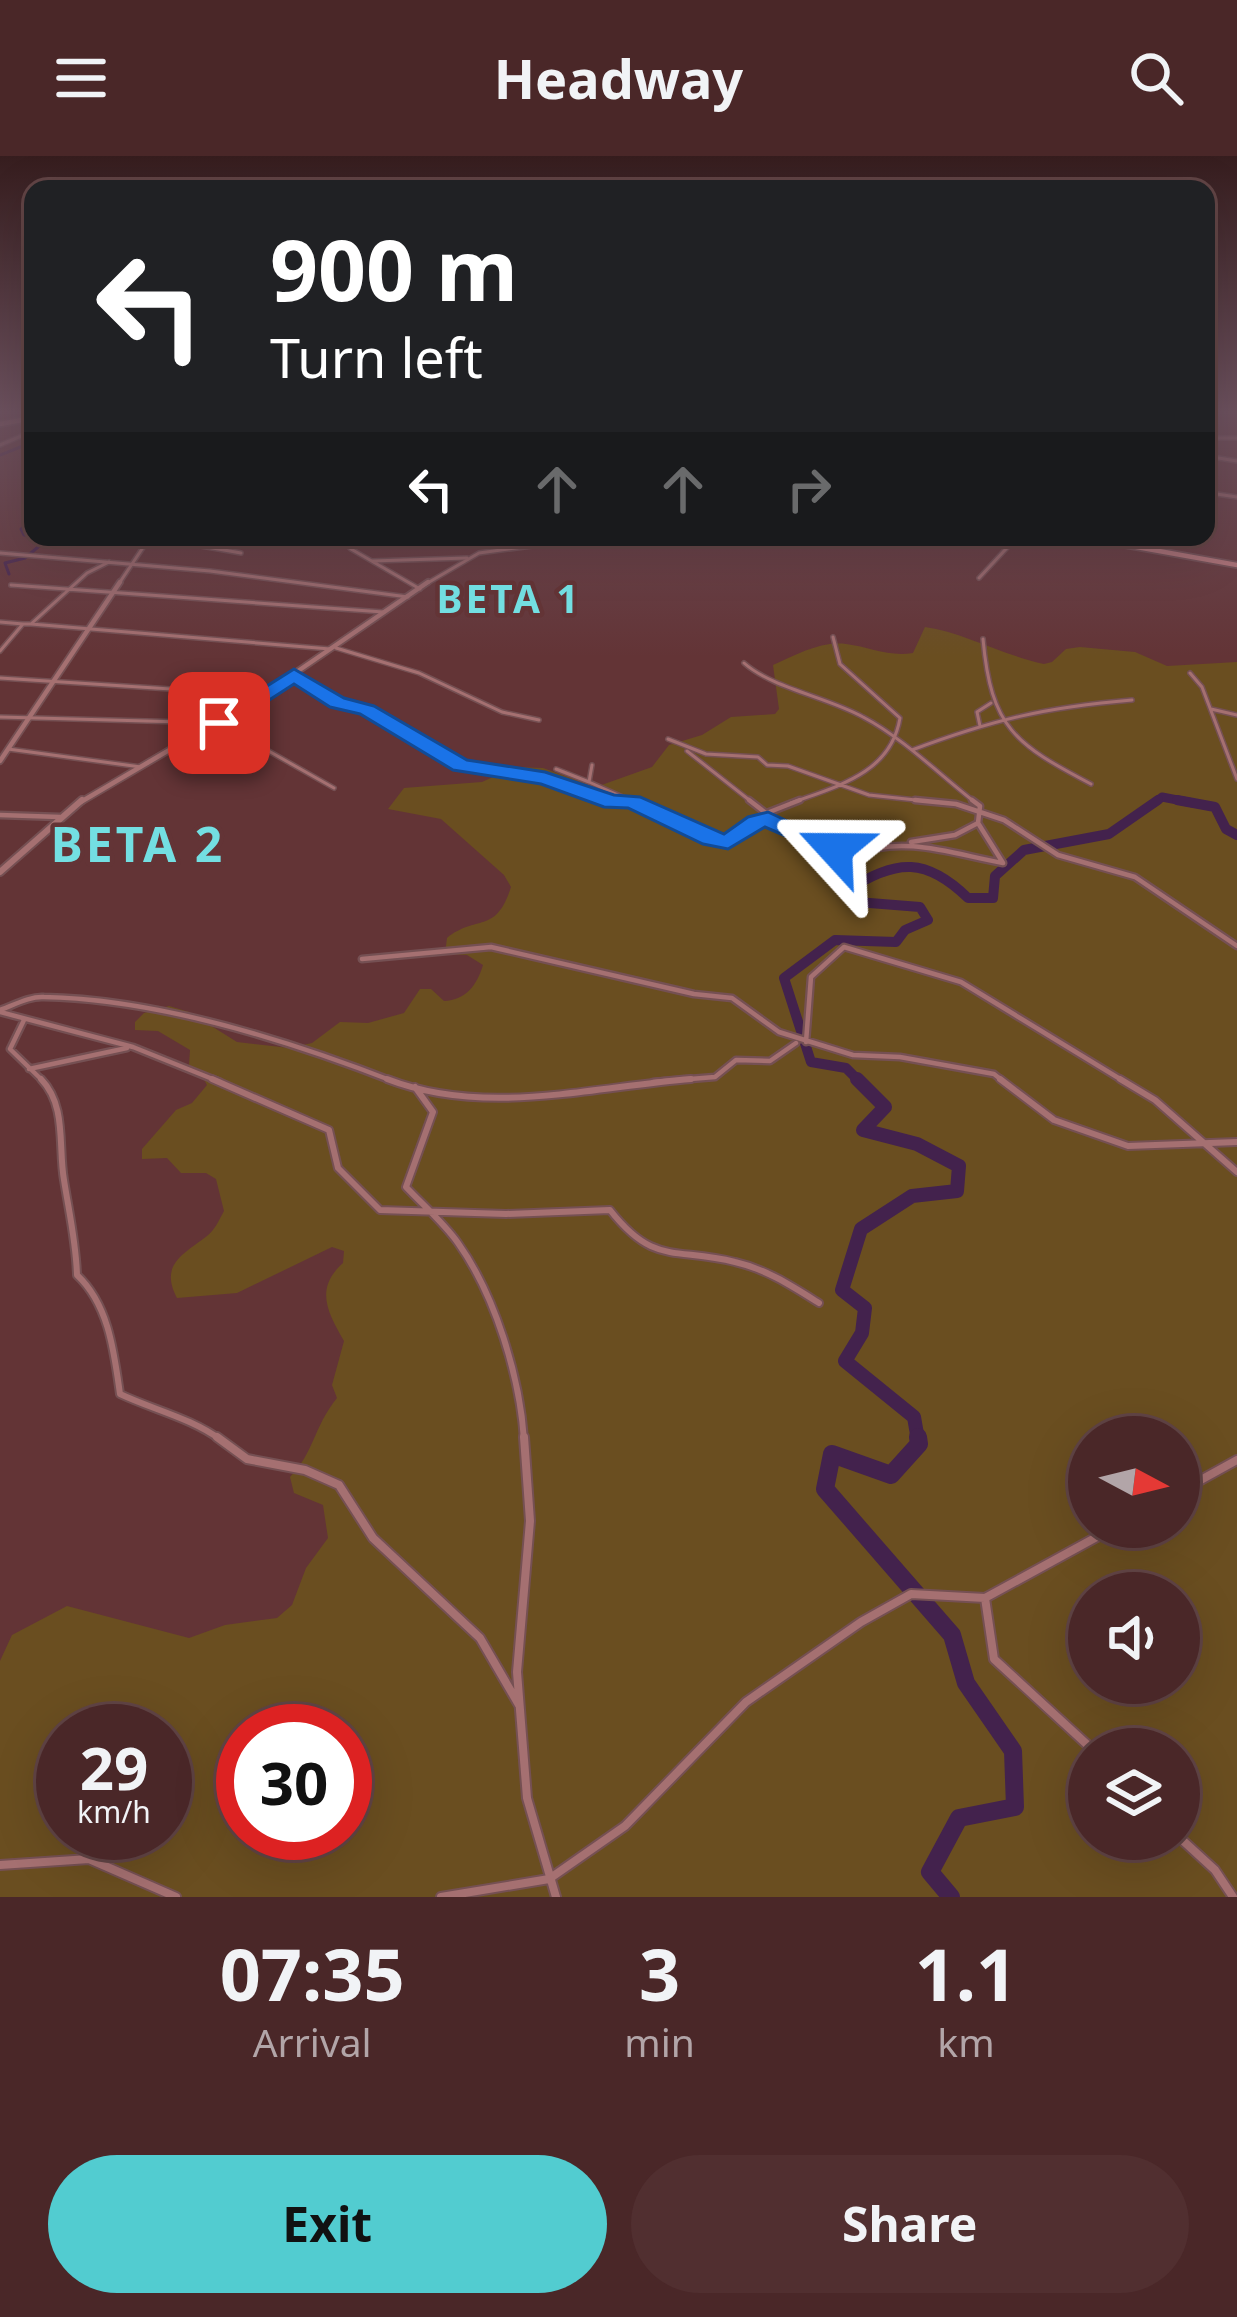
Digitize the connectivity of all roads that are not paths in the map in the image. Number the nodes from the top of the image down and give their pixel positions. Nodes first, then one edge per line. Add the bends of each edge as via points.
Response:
1 (145, 546) edge
2 (201, 546) edge
3 (348, 546) edge
4 (533, 546) edge
5 (1009, 546) edge
6 (1131, 546) edge
7 (0, 553) edge
8 (241, 553) dead end
9 (467, 558) junction
10 (372, 560) junction
11 (109, 562) junction
12 (135, 564) junction
13 (1237, 565) edge
14 (979, 578) dead end
15 (11, 585) dead end
16 (420, 589) junction
17 (68, 590) junction
18 (116, 592) junction
19 (408, 597) junction
20 (386, 612) junction
21 (0, 622) edge
22 (23, 624) junction
23 (31, 624) junction
24 (92, 629) junction
25 (833, 637) dead end
26 (983, 639) dead end
27 (334, 648) junction
28 (0, 651) edge
29 (744, 663) dead end
30 (1190, 673) dead end
31 (294, 675) junction
32 (0, 679) edge
33 (52, 680) junction
34 (263, 695) junction
35 (1132, 700) dead end
36 (992, 702) junction
37 (1211, 709) junction
38 (1237, 715) edge
39 (0, 717) edge
40 (997, 718) junction
41 (27, 719) junction
42 (538, 720) dead end
43 (219, 723) junction
44 (980, 725) junction
45 (668, 739) dead end
46 (900, 741) junction
47 (683, 748) junction
48 (911, 751) junction
49 (3, 754) edge
50 (592, 765) dead end
51 (141, 767) junction
52 (556, 769) dead end
53 (1237, 779) edge
54 (589, 782) junction
55 (1091, 784) dead end
56 (841, 786) junction
57 (334, 788) dead end
58 (632, 802) junction
59 (0, 814) edge
60 (980, 814) junction
61 (767, 816) junction
62 (60, 817) junction
63 (978, 823) junction
64 (898, 843) junction
65 (0, 862) edge
66 (10, 862) junction
67 (0, 872) edge
68 (1237, 946) edge
69 (362, 959) dead end
70 (0, 1011) edge
71 (24, 1020) junction
72 (797, 1040) junction
73 (806, 1042) junction
74 (133, 1047) junction
75 (29, 1069) junction
76 (415, 1087) junction
77 (1237, 1142) edge
78 (1208, 1143) junction
79 (1237, 1172) edge
80 (432, 1213) junction
81 (819, 1303) dead end
82 (1237, 1460) edge
83 (1200, 1480) edge
84 (1077, 1548) edge
85 (985, 1598) junction
86 (520, 1705) junction
87 (1069, 1728) edge
88 (1200, 1856) edge
89 (0, 1864) edge
90 (549, 1880) junction
91 (176, 1897) edge
92 (441, 1897) edge
93 (556, 1897) edge
94 (1233, 1897) edge

1 - 12 street
2 - 8 street
3 - 10 street
4 - 9 street
5 - 14 street
6 - 13 main road
7 - 11 street
9 - 10 street
9 - 16 street
10 - 16 street
11 - 12 street
11 - 17 street
12 - 18 street
12 - 19 street
15 - 17 street
16 - 19 street
17 - 18 street
17 - 23 street
18 - 20 street
18 - 24 street
19 - 20 street
20 - 27 street
21 - 22 street
22 - 23 street
22 - 28 street
23 - 24 street
24 - 27 street
24 - 33 street
25 - 46 street via 840,664 900,718
26 - 36 street
27 - 31 street
27 - 42 street
29 - 46 street
30 - 37 street
31 - 34 street
31 - 58 street via 461,766
32 - 33 street
33 - 34 street
33 - 41 street
34 - 43 street
35 - 40 street
36 - 40 street
36 - 44 street via 977,712
37 - 38 street
37 - 53 street
39 - 41 street
40 - 44 street
40 - 55 street via 1027,750
41 - 43 street
41 - 49 street
43 - 51 street
43 - 57 street
44 - 48 street
45 - 47 street
46 - 48 street
46 - 56 street
47 - 56 street via 758,758
47 - 61 street
48 - 60 street
49 - 51 street
50 - 54 street
51 - 62 street
52 - 54 street
54 - 58 street
56 - 60 street
56 - 61 street via 806,793
58 - 61 street via 728,842
59 - 62 street
60 - 63 street
60 - 68 street via 1058,855 1135,877
61 - 64 street via 855,854
62 - 66 street
63 - 64 street via 955,835
63 - 64 street via 1003,863
65 - 66 street
66 - 67 street
69 - 72 street via 491,947 732,998
70 - 71 street
70 - 76 street via 38,996 161,1012
71 - 74 street
71 - 75 street via 10,1049
72 - 73 street
72 - 76 street via 787,1056 762,1064 736,1060 715,1077 585,1094 500,1099
73 - 78 street via 994,1074 1054,1120 1128,1146
73 - 78 street via 806,986 817,964 844,947 961,982 1155,1100
74 - 75 street via 47,1059
74 - 80 street via 329,1130 338,1168 380,1210
75 - 86 street via 47,1085 61,1122 77,1275 91,1288 113,1341 119,1394 197,1422 247,1459 338,1485 373,1538 480,1638
76 - 80 street via 433,1112 406,1187
77 - 78 street
78 - 79 street
80 - 81 street via 610,1210 633,1239 764,1272
80 - 86 street via 459,1244 499,1327 520,1396 530,1521
82 - 83 street
84 - 85 street
85 - 87 street via 994,1659
85 - 90 street via 911,1594 861,1622 746,1702 626,1826
86 - 90 street via 527,1798
88 - 94 street
89 - 91 street via 89,1858
90 - 92 street
90 - 93 street

